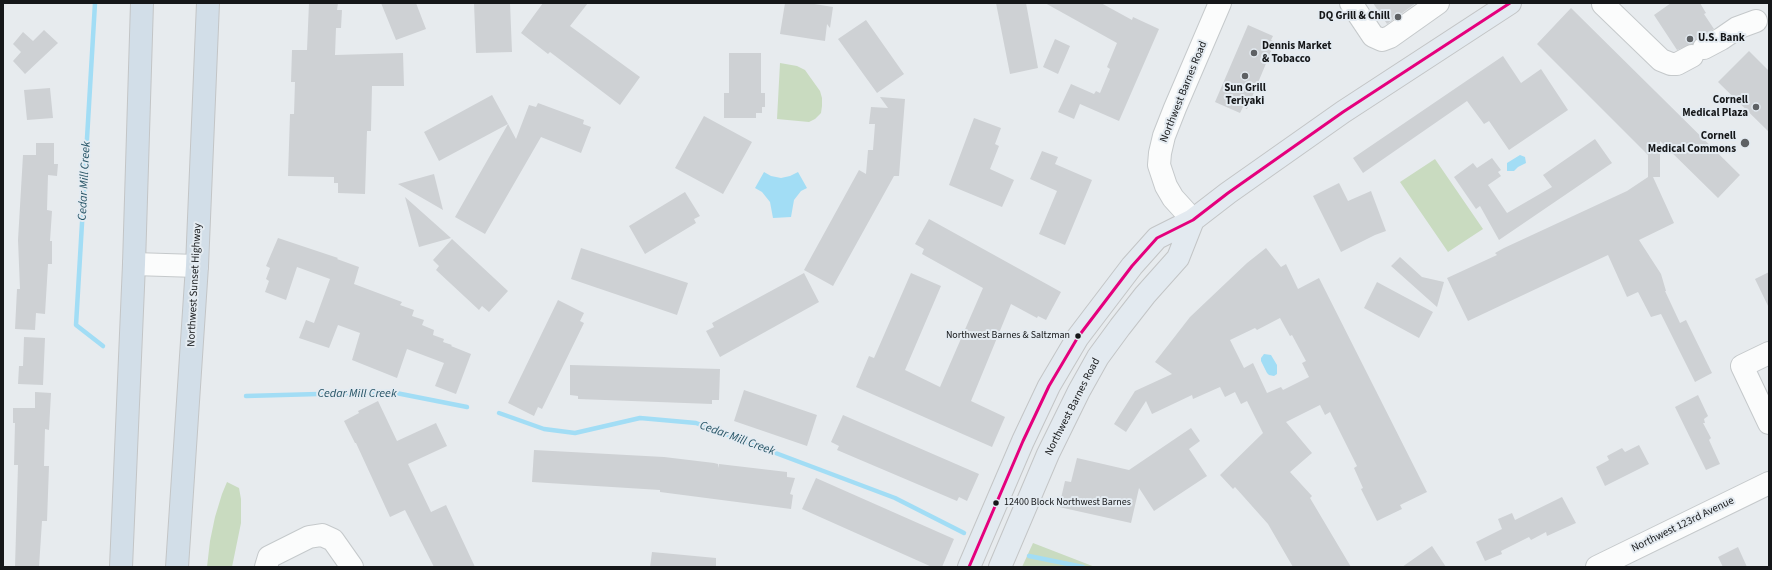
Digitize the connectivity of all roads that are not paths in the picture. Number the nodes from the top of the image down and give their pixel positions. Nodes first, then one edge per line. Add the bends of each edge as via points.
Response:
1 (142, 3) edge
2 (208, 3) edge
3 (1220, 3) edge
4 (1351, 3) edge
5 (1438, 3) edge
6 (1510, 3) edge
7 (1603, 4) edge
8 (1756, 21) dead end
9 (1193, 220) junction
10 (134, 264) junction
11 (197, 266) junction
12 (1769, 353) edge
13 (1769, 423) edge
14 (1769, 483) edge
15 (1618, 562) edge
16 (121, 567) edge
17 (177, 567) edge
18 (266, 567) edge
19 (352, 567) edge
20 (969, 567) edge
21 (1000, 567) edge
22 (1597, 567) edge

1 - 10 highway
2 - 11 highway, Northwest Sunset Highway
3 - 9 street, Northwest Barnes Road via 1175,108 1160,153 1160,165 1166,186
4 - 5 street via 1373,36 1382,40
6 - 9 main road via 1343,112
7 - 8 street via 1661,60 1671,64 1677,64 1704,52 1737,28
9 - 20 main road via 1157,238 1132,266 1078,337 1049,386
9 - 21 main road, Northwest Barnes Road via 1178,258 1145,294 1120,327 1098,357 1079,391 1048,454
10 - 11 street
10 - 16 highway
11 - 17 highway, Northwest Sunset Highway
12 - 13 street via 1742,366
14 - 15 street, Northwest 123rd Avenue
15 - 22 street, Northwest 123rd Avenue
18 - 19 street via 269,557 309,537 322,535 332,540

